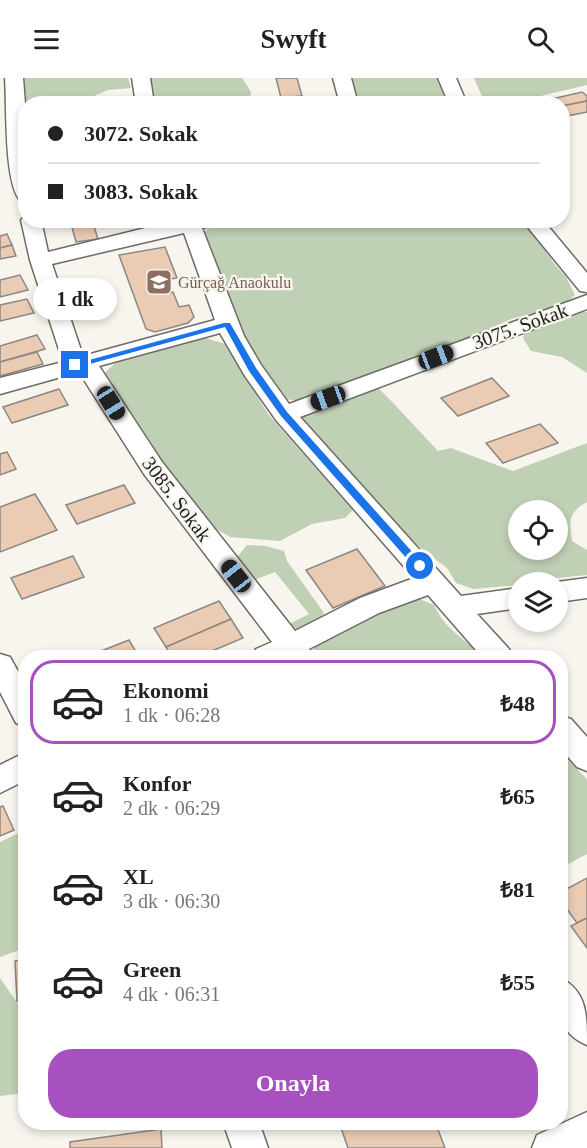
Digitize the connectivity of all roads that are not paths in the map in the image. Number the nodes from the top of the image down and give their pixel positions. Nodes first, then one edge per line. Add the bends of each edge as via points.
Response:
1 (14, 78) edge
2 (141, 78) edge
3 (342, 78) edge
4 (447, 78) edge
5 (144, 96) edge
6 (348, 96) edge
7 (455, 96) edge
8 (18, 122) edge
9 (0, 160) edge
10 (18, 166) edge
11 (33, 228) edge
12 (172, 228) edge
13 (199, 228) edge
14 (539, 228) edge
15 (40, 260) junction
16 (587, 286) edge
17 (587, 302) edge
18 (227, 324) junction
19 (80, 364) junction
20 (0, 386) edge
21 (284, 414) junction
22 (435, 583) junction
23 (587, 588) edge
24 (568, 591) edge
25 (508, 600) edge
26 (456, 607) junction
27 (294, 650) edge
28 (297, 650) edge
29 (493, 650) edge
30 (0, 665) edge
31 (18, 700) edge
32 (568, 736) edge
33 (587, 758) edge
34 (18, 770) edge
35 (0, 780) edge
36 (568, 1004) edge
37 (587, 1028) edge
38 (244, 1130) edge
39 (587, 1130) edge
40 (250, 1148) edge
41 (550, 1148) edge

1 - 8 street
2 - 5 street
3 - 6 street
4 - 7 street
9 - 10 street
11 - 15 street, 3085. Sokak
12 - 15 street
13 - 18 street
14 - 16 street
15 - 19 street, 3085. Sokak
17 - 21 street, 3075. Sokak
18 - 19 street
18 - 21 street
19 - 20 street
19 - 27 street, 3085. Sokak via 153,468
21 - 22 street
22 - 26 street
22 - 28 street via 382,601
23 - 24 street
25 - 26 street
26 - 29 street
30 - 31 street
32 - 33 street
34 - 35 street
36 - 37 street
38 - 40 street
39 - 41 street

